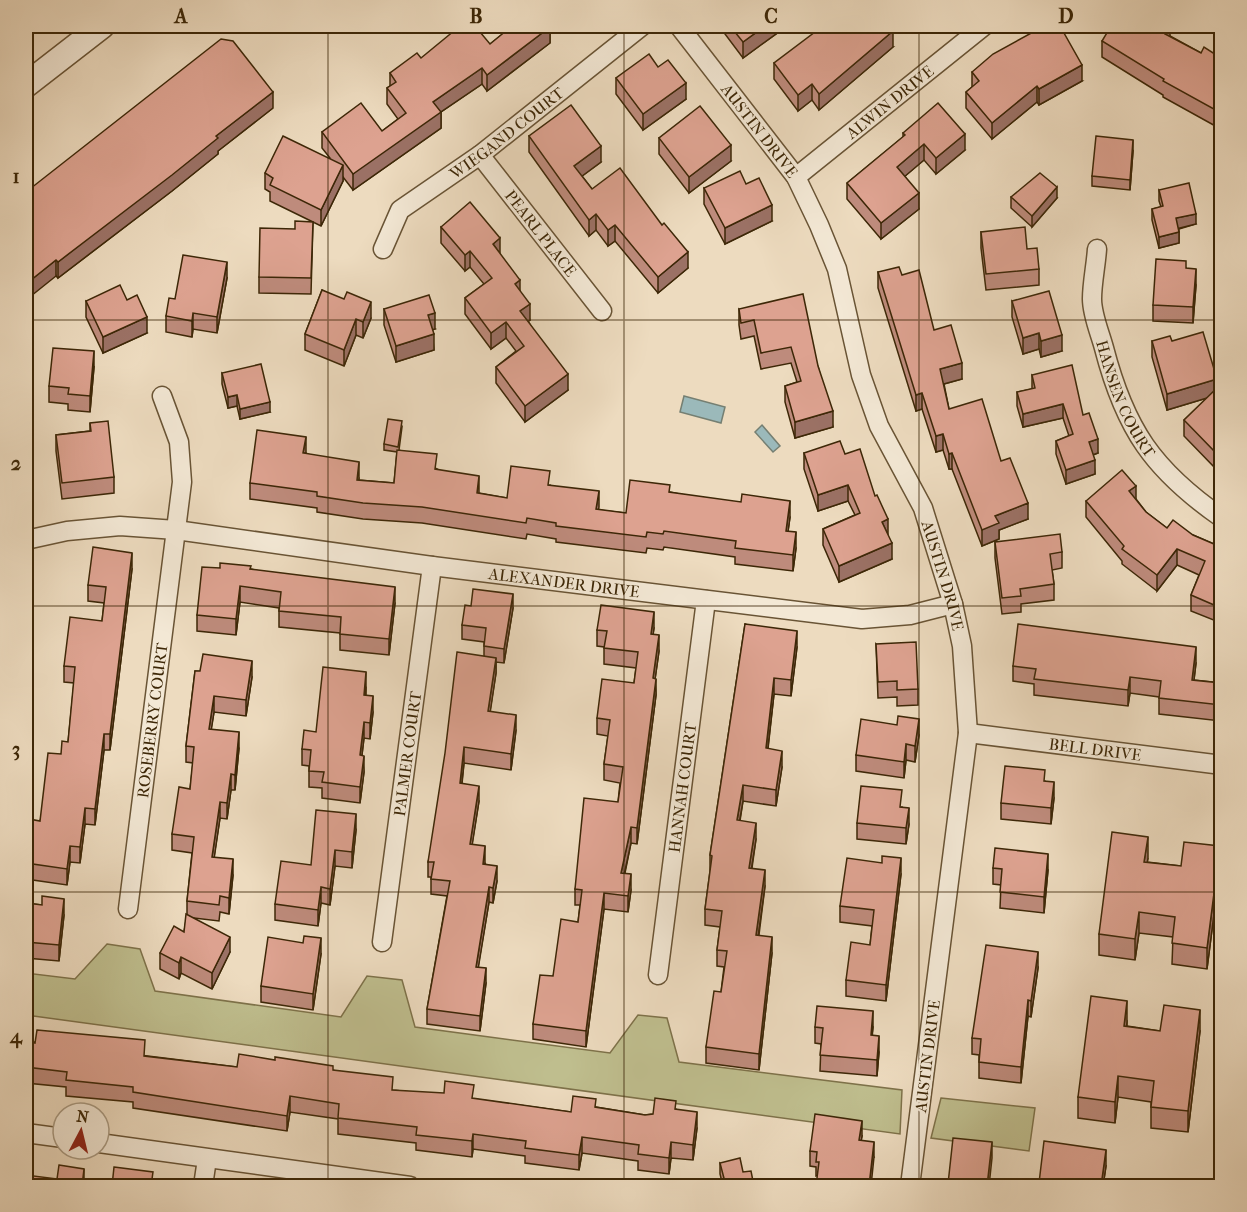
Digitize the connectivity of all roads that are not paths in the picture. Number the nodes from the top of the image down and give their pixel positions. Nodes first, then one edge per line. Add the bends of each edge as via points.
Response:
1 (102, 26) edge
2 (642, 26) edge
3 (680, 26) edge
4 (984, 26) edge
5 (26, 84) edge
6 (480, 155) junction
7 (796, 177) junction
8 (383, 249) dead end
9 (1097, 249) dead end
10 (602, 311) dead end
11 (162, 396) dead end
12 (1221, 518) edge
13 (176, 531) junction
14 (26, 540) edge
15 (432, 566) junction
16 (706, 600) junction
17 (952, 604) junction
18 (968, 733) junction
19 (1221, 765) edge
20 (128, 909) dead end
21 (382, 942) dead end
22 (658, 975) dead end
23 (26, 1133) edge
24 (51, 1136) edge
25 (111, 1145) edge
26 (207, 1159) junction
27 (203, 1186) edge
28 (410, 1186) edge
29 (910, 1186) edge

1 - 5 street
2 - 6 street, WIEGAND COURT
3 - 7 street, AUSTIN DRIVE
4 - 7 street, ALWIN DRIVE
6 - 8 street, WIEGAND COURT via 400,210
6 - 10 street, PEARL PLACE
7 - 17 street, AUSTIN DRIVE via 837,269 861,375 879,426 923,508
9 - 12 street, HANSEN COURT via 1092,302 1112,379 1128,420 1156,463
11 - 13 street, ROSEBERRY COURT via 178,442 182,482
13 - 14 street, ALEXANDER DRIVE via 120,526
13 - 15 street, ALEXANDER DRIVE
13 - 20 street, ROSEBERRY COURT
15 - 16 street, ALEXANDER DRIVE
15 - 21 street, PALMER COURT
16 - 17 street, ALEXANDER DRIVE via 862,619 909,615
16 - 22 street, HANNAH COURT
17 - 18 street, AUSTIN DRIVE via 962,646
18 - 19 street, BELL DRIVE
18 - 29 street, AUSTIN DRIVE
23 - 24 street
25 - 26 street
26 - 27 street
26 - 28 street

